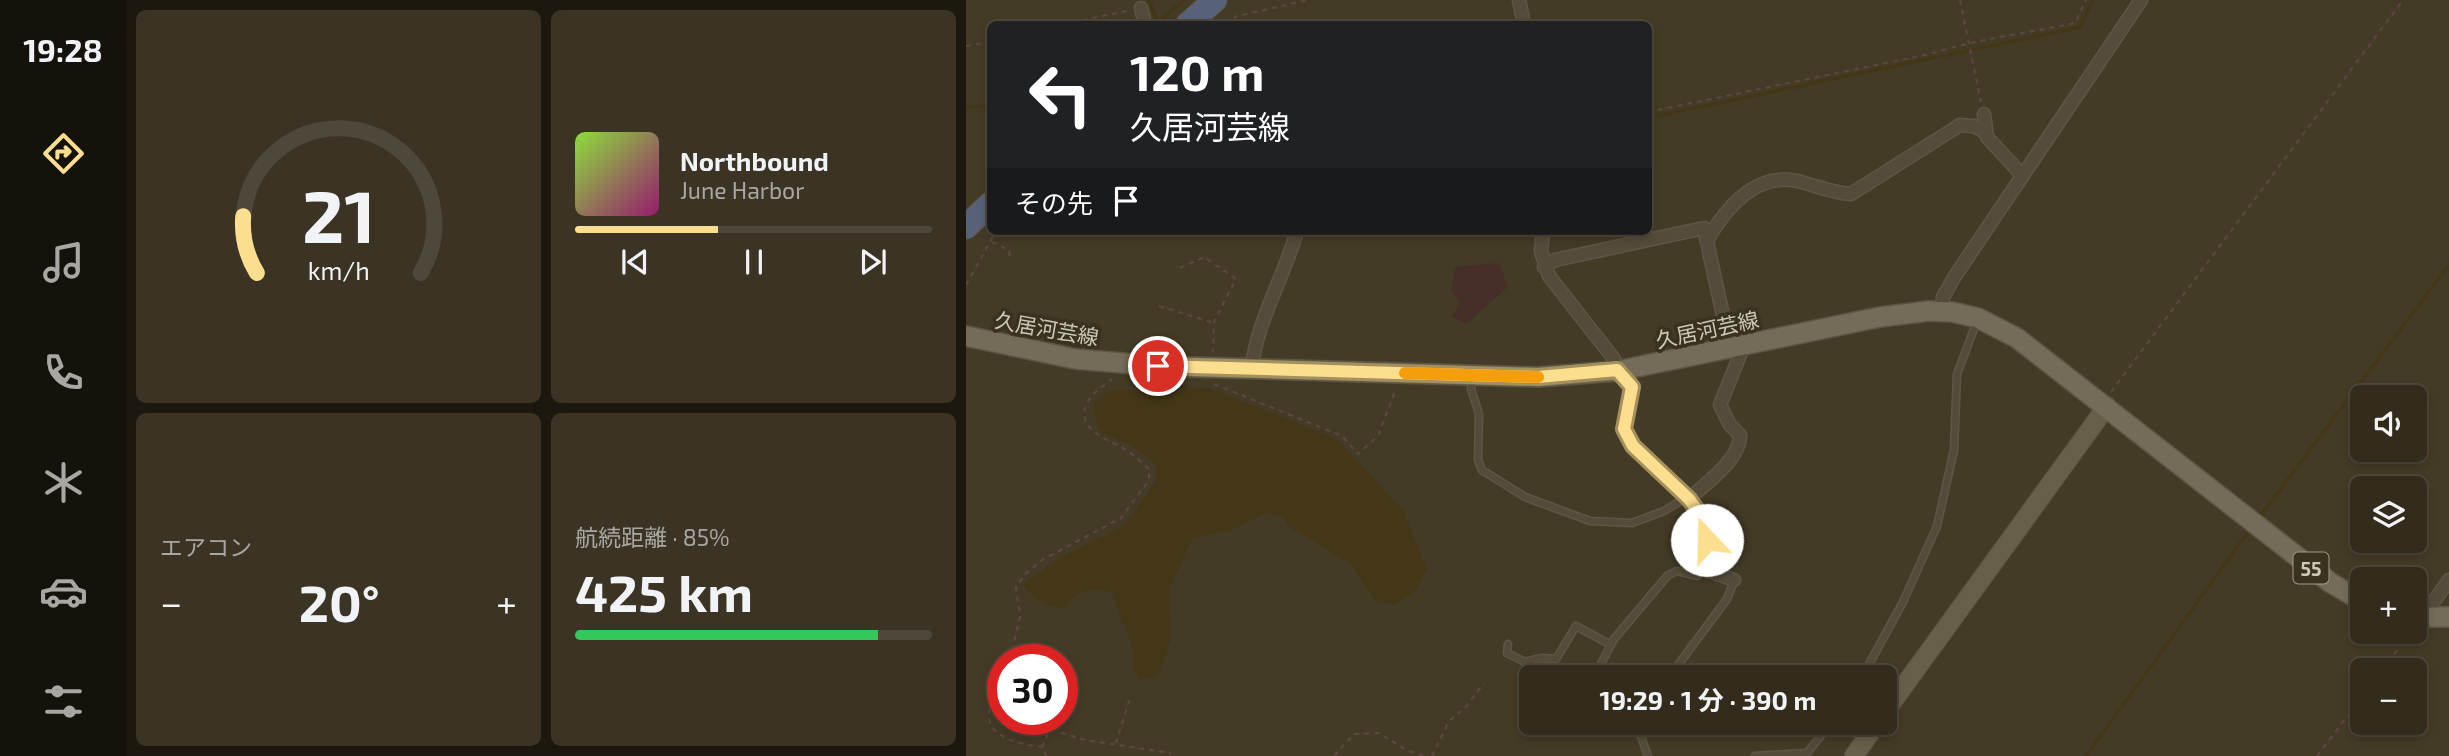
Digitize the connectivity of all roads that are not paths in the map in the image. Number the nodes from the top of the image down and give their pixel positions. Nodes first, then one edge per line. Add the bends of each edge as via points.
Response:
1 (1215, 0) edge
2 (1519, 0) edge
3 (2141, 0) edge
4 (1141, 8) road end
5 (1144, 21) edge
6 (1191, 21) edge
7 (1523, 21) edge
8 (1984, 114) road end
9 (1985, 132) junction
10 (2022, 175) junction
11 (987, 208) edge
12 (966, 227) edge
13 (1296, 235) edge
14 (1543, 235) edge
15 (1707, 240) junction
16 (1544, 267) junction
17 (1941, 312) junction
18 (1978, 318) junction
19 (966, 336) edge
20 (1737, 346) junction
21 (1252, 369) junction
22 (1617, 370) junction
23 (1473, 375) junction
24 (2105, 404) junction
25 (1688, 498) junction
26 (1704, 569) junction
27 (1734, 580) joint
28 (2449, 580) edge
29 (2350, 594) edge
30 (2427, 608) edge
31 (2449, 617) edge
32 (2427, 620) edge
33 (1508, 644) dead end
34 (1611, 645) junction
35 (1600, 665) edge
36 (1678, 665) edge
37 (1868, 665) edge
38 (1897, 695) edge
39 (1639, 735) edge
40 (1822, 735) edge
41 (1869, 735) edge
42 (1648, 756) edge
43 (1755, 756) edge
44 (1854, 756) edge

1 - 6 highway
2 - 7 street
3 - 10 street
4 - 5 street
8 - 9 street
9 - 10 street
9 - 15 street via 1960,125 1851,194 1789,180 1754,187 1730,207
10 - 17 street via 1955,276 1943,297
11 - 12 highway
13 - 21 street via 1255,344
14 - 16 street
15 - 16 street via 1704,228 1555,260
15 - 20 street
16 - 22 street via 1614,359
17 - 18 main road, 久居河芸線 / 55
17 - 20 main road, 久居河芸線 / 55 via 1880,317
18 - 24 main road, 久居河芸線 / 55 via 2017,338
18 - 37 lane via 1957,374 1954,450 1937,526
19 - 21 main road, 久居河芸線 / 55 via 1075,359 1212,375
20 - 22 main road, 久居河芸線 / 55
20 - 25 street via 1720,405 1740,435 1739,445 1720,470
21 - 23 main road, 久居河芸線 / 55
22 - 23 main road, 久居河芸線 / 55 via 1538,377
22 - 25 lane via 1632,387 1624,429 1633,446
23 - 25 lane via 1482,470 1525,497 1590,521 1630,523
24 - 29 main road, 久居河芸線 / 55
24 - 38 street
25 - 26 street via 1706,525
26 - 27 street
26 - 34 lane via 1697,576 1677,571 1668,575
27 - 36 lane via 1727,600
28 - 30 street
31 - 32 main road
33 - 34 lane via 1507,653 1525,662 1556,659 1576,626
34 - 35 lane
39 - 42 lane
40 - 43 lane via 1807,753
41 - 44 street

